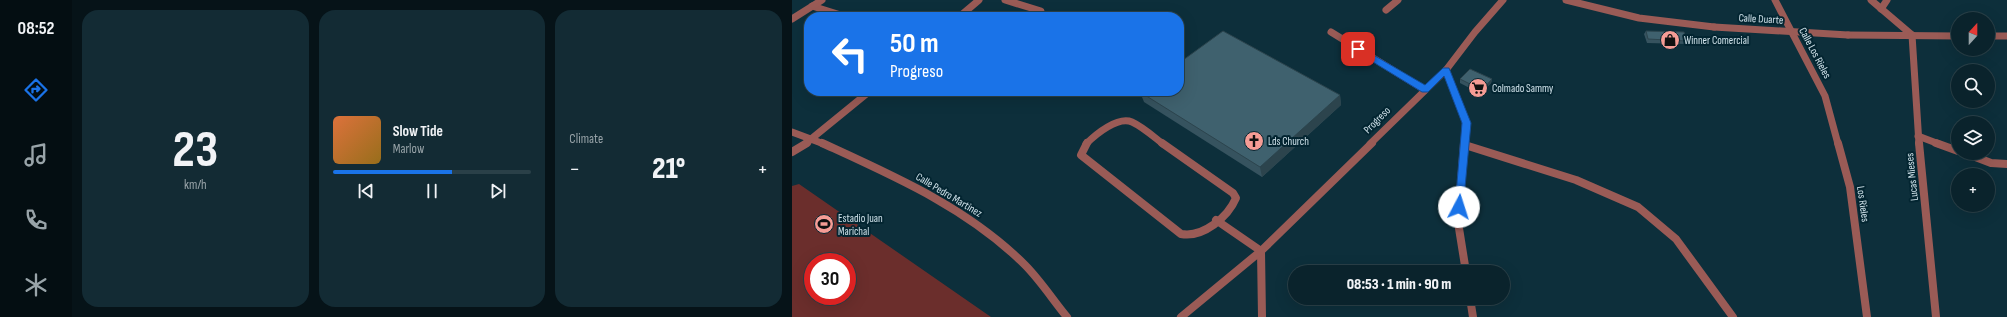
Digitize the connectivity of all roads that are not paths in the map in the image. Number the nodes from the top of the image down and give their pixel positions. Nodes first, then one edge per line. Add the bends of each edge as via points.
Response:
1 (822, 0) edge
2 (979, 0) edge
3 (1005, 0) edge
4 (1398, 0) edge
5 (1503, 0) edge
6 (1566, 0) edge
7 (1775, 0) edge
8 (1870, 0) edge
9 (1886, 0) edge
10 (812, 6) junction
11 (1881, 9) junction
12 (1386, 10) dead end
13 (831, 12) edge
14 (965, 12) edge
15 (1041, 12) edge
16 (794, 16) edge
17 (1331, 32) dead end
18 (1912, 35) junction
19 (1951, 36) edge
20 (1995, 36) edge
21 (2007, 36) edge
22 (1446, 70) junction
23 (1425, 90) junction
24 (864, 96) edge
25 (1825, 96) joint
26 (792, 132) edge
27 (1918, 136) junction
28 (813, 139) junction
29 (1465, 145) junction
30 (1951, 148) edge
31 (792, 152) edge
32 (1986, 160) edge
33 (2007, 164) edge
34 (1216, 220) junction
35 (1261, 251) junction
36 (1465, 265) edge
37 (1471, 305) edge
38 (1067, 317) edge
39 (1181, 317) edge
40 (1262, 317) edge
41 (1474, 317) edge
42 (1733, 317) edge
43 (1868, 317) edge
44 (1936, 317) edge

1 - 10 street
2 - 14 street
3 - 15 street
4 - 12 street
5 - 22 street, Progreso
6 - 18 street, Calle Duarte, bridge via 1644,20 1848,35
7 - 25 street, Calle Los Rieles
8 - 11 street
9 - 11 street
10 - 13 street
10 - 16 street
11 - 18 street
17 - 23 street
18 - 19 street, Calle Duarte
18 - 27 street, Lucas Mieses
20 - 21 street
22 - 23 street, Progreso
22 - 29 street via 1466,123
23 - 35 street, Progreso
24 - 28 street
25 - 43 street, Los Rieles via 1850,187
26 - 28 street, Calle Pedro Martinez
27 - 30 street
27 - 44 street, Lucas Mieses
28 - 31 street
28 - 38 street, Calle Pedro Martinez via 899,178 972,220 1025,265
29 - 36 street via 1458,222
29 - 42 street via 1576,180 1638,207 1676,239
32 - 33 street
34 - 34 street via 1198,235 1189,237 1181,234 1081,155 1082,149 1120,121 1132,122 1233,193 1236,198 1233,205
34 - 35 street
35 - 39 street, Progreso
35 - 40 street
37 - 41 street

